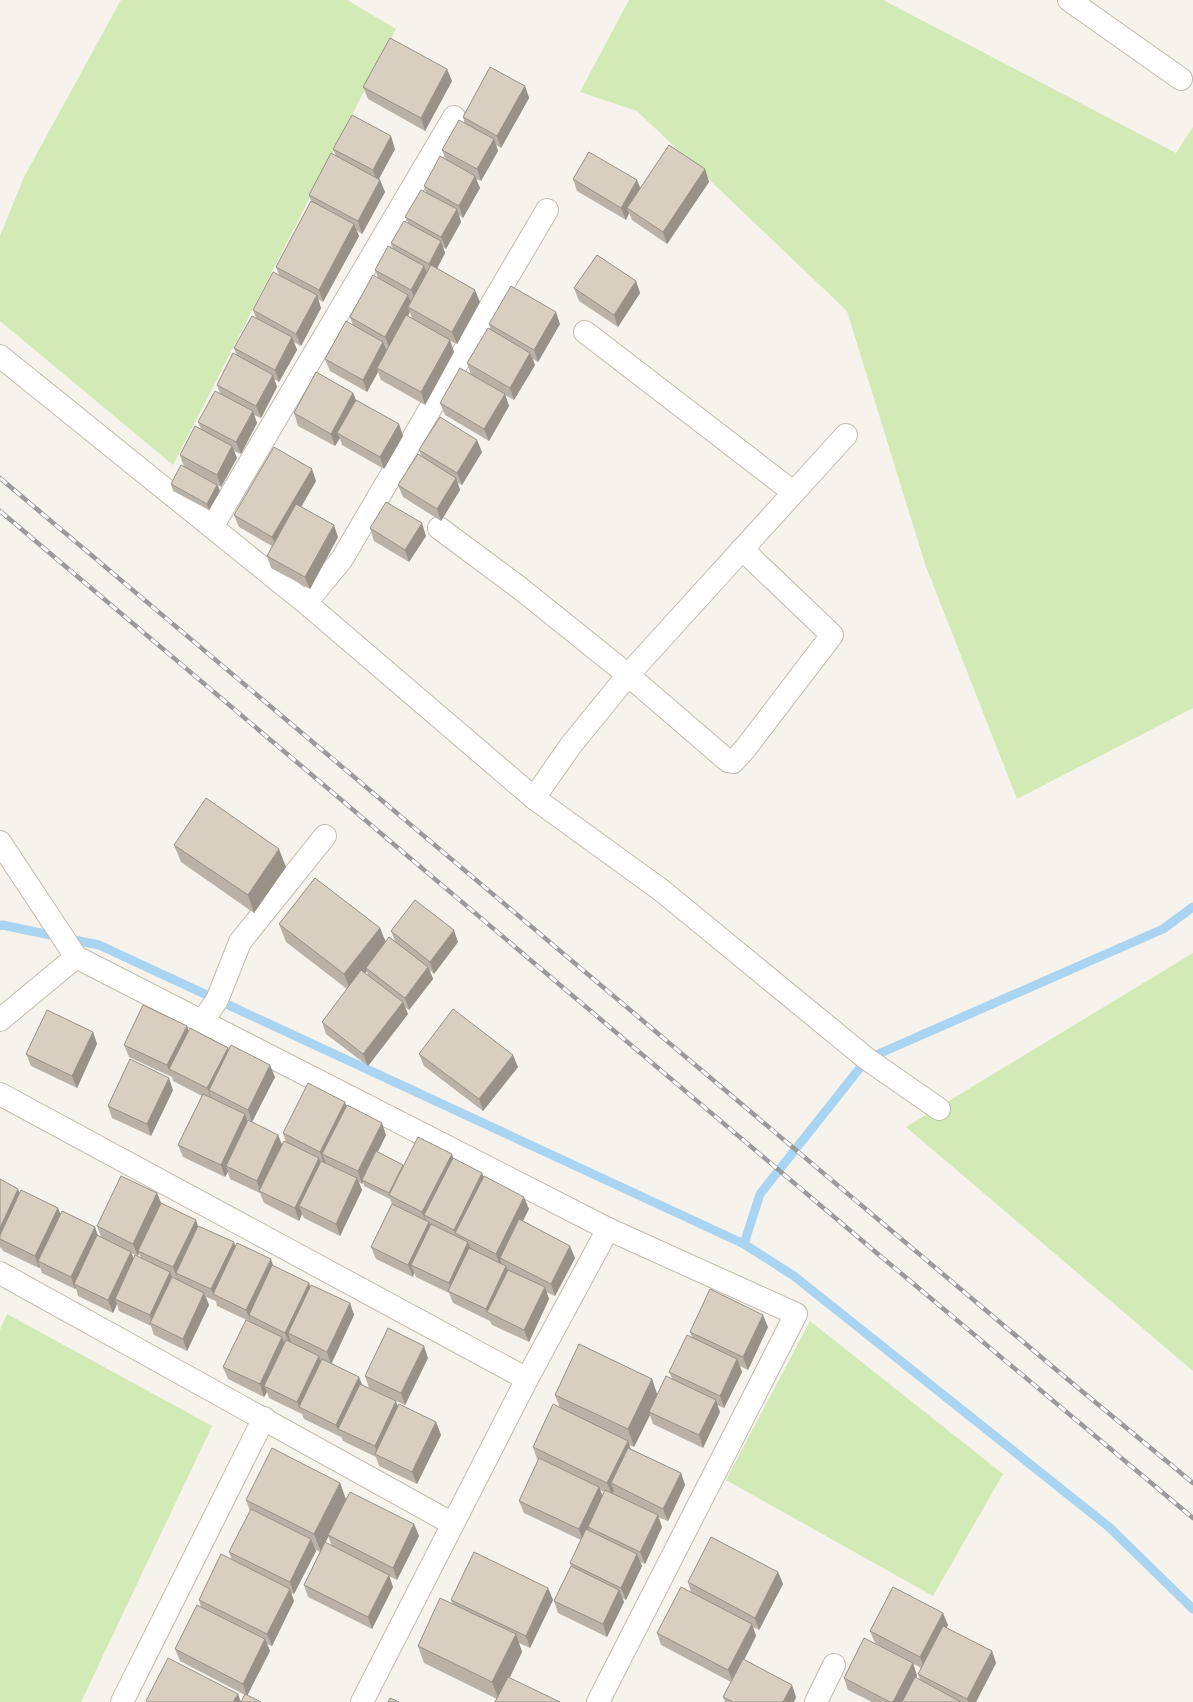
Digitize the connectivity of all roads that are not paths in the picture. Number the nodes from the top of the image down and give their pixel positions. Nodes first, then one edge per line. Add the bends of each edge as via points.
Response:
1 (1069, 0) edge
2 (1181, 79) dead end
3 (454, 118) dead end
4 (547, 210) dead end
5 (585, 332) dead end
6 (0, 356) edge
7 (846, 436) dead end
8 (793, 492) junction
9 (212, 527) junction
10 (439, 528) dead end
11 (742, 549) junction
12 (306, 603) junction
13 (628, 675) junction
14 (534, 798) junction
15 (325, 836) dead end
16 (0, 842) edge
17 (74, 955) junction
18 (0, 1020) edge
19 (202, 1022) junction
20 (0, 1094) edge
21 (939, 1109) dead end
22 (608, 1229) junction
23 (0, 1273) edge
24 (527, 1379) junction
25 (264, 1418) junction
26 (453, 1524) junction
27 (834, 1665) dead end
28 (122, 1702) edge
29 (362, 1702) edge
30 (598, 1702) edge
31 (816, 1702) edge

1 - 2 street
3 - 9 street
4 - 12 street via 342,559
5 - 8 street
6 - 9 street
7 - 8 street
8 - 11 street
9 - 12 street
10 - 13 street via 521,589
11 - 13 street
11 - 13 street via 832,635 736,760 728,761
12 - 14 street
13 - 14 street via 571,745
14 - 21 street via 662,890 867,1059
15 - 19 street via 240,942 217,1000
16 - 17 street
17 - 18 street
17 - 19 street
19 - 22 street
20 - 24 street
22 - 24 street
22 - 30 street via 796,1314
23 - 25 street
24 - 26 street
25 - 26 street
25 - 28 street
26 - 29 street
27 - 31 street

